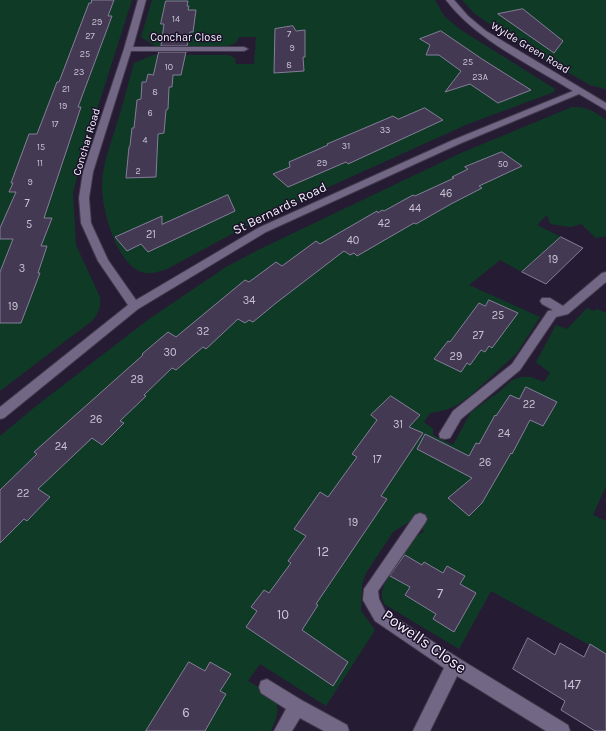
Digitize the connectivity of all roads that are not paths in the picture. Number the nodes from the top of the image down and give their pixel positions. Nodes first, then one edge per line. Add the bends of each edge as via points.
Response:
1 (142, 0) edge
2 (450, 0) edge
3 (128, 49) junction
4 (243, 58) dead end
5 (580, 91) junction
6 (606, 107) edge
7 (606, 276) edge
8 (546, 301) dead end
9 (134, 306) junction
10 (564, 311) junction
11 (0, 414) edge
12 (445, 434) dead end
13 (420, 519) dead end
14 (454, 665) junction
15 (267, 687) dead end
16 (297, 707) junction
17 (282, 731) edge
18 (341, 731) edge
19 (422, 731) edge
20 (562, 731) edge

1 - 3 street, Conchar Road
2 - 5 street, Wylde Green Road via 465,18 483,33
3 - 4 street, Conchar Close via 245,45
3 - 9 street, Conchar Road via 88,172 84,198 86,223 100,255
5 - 6 street, Wylde Green Road
5 - 9 street, St Bernards Road via 456,142 262,230
7 - 10 street
8 - 10 street
9 - 11 street, St Bernards Road
10 - 12 street via 552,314 516,367 457,415
13 - 14 street, Powells Close via 371,589 371,600 380,616
14 - 19 street
14 - 20 street, Powells Close
15 - 16 street
16 - 17 street
16 - 18 street

